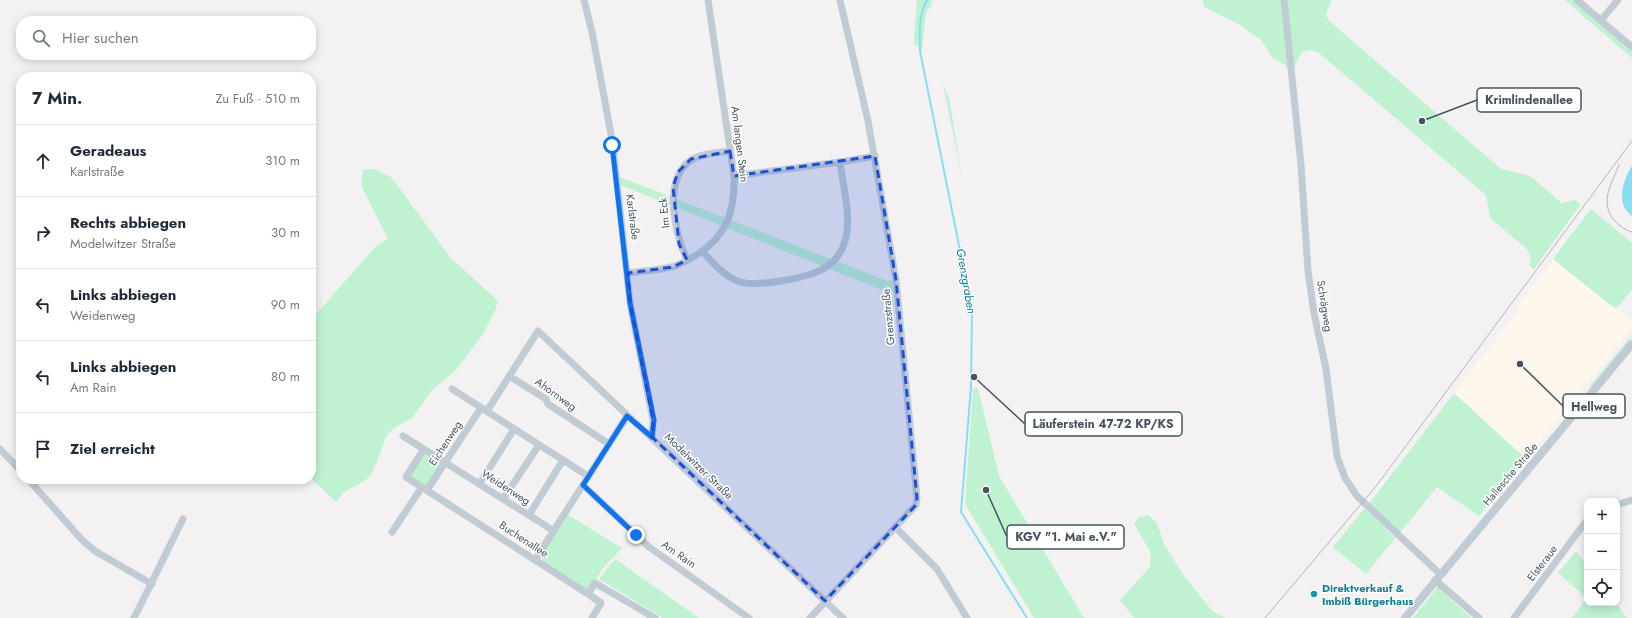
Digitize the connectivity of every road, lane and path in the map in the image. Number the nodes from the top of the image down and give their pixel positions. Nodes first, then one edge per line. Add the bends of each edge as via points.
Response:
1 (584, 0) edge
2 (708, 0) edge
3 (840, 0) edge
4 (1284, 0) edge
5 (1577, 0) edge
6 (1618, 0) edge
7 (1601, 20) junction
8 (1632, 48) edge
9 (730, 151) junction
10 (875, 156) junction
11 (840, 162) junction
12 (734, 176) junction
13 (703, 252) junction
14 (687, 260) junction
15 (628, 272) junction
16 (538, 331) joint
17 (1632, 344) edge
18 (509, 376) junction
19 (452, 389) dead end
20 (484, 409) junction
21 (627, 416) junction
22 (514, 429) junction
23 (403, 436) dead end
24 (652, 437) junction
25 (609, 444) junction
26 (539, 445) junction
27 (424, 449) junction
28 (0, 450) edge
29 (563, 460) junction
30 (445, 462) junction
31 (16, 466) edge
32 (588, 476) junction
33 (480, 483) junction
34 (32, 484) edge
35 (583, 485) junction
36 (425, 488) junction
37 (504, 499) junction
38 (1632, 500) edge
39 (1620, 505) edge
40 (529, 515) junction
41 (183, 519) dead end
42 (1584, 524) edge
43 (895, 527) junction
44 (554, 531) junction
45 (392, 532) dead end
46 (535, 560) junction
47 (1438, 577) junction
48 (152, 584) junction
49 (588, 594) junction
50 (825, 601) junction
51 (134, 618) edge
52 (592, 618) edge
53 (656, 618) edge
54 (749, 618) edge
55 (810, 618) edge
56 (843, 618) edge
57 (967, 618) edge
58 (1405, 618) edge
59 (1479, 618) edge
60 (1514, 618) edge

1 - 15 street, Karlstraße via 612,145
2 - 9 street, Am langen Stein
3 - 10 street, Grenzstraße
4 - 47 street, Schrägweg via 1301,165 1308,271 1326,369 1337,456 1345,478 1357,496
5 - 7 street
6 - 7 street
7 - 8 street
9 - 12 street, Am langen Stein
9 - 14 street, Im Eck via 692,159 678,172 673,187 676,223 679,244
10 - 11 street
10 - 43 street, Grenzstraße via 896,286 917,498 916,505
11 - 12 street
11 - 13 street via 848,230 844,245 826,268 813,274 756,284 738,282 721,271
12 - 13 street, Am langen Stein via 734,198 730,217 718,236
13 - 14 street, Am langen Stein
14 - 15 street, Am langen Stein via 673,267
15 - 24 street, Karlstraße via 630,303 654,420
16 - 18 street, Eichenweg
16 - 21 street, Modelwitzer Straße
17 - 47 street, Hallesche Straße
18 - 20 street, Eichenweg
18 - 25 street, Ahornweg
19 - 20 street
20 - 22 street
20 - 30 street, Eichenweg
21 - 24 street, Modelwitzer Straße
21 - 25 street
22 - 26 street
22 - 33 street
23 - 27 street
24 - 50 street, Modelwitzer Straße
25 - 32 street
26 - 29 street
26 - 37 street
27 - 30 street
27 - 36 street, Buchenallee via 406,477
28 - 31 street
29 - 32 street
29 - 40 street
30 - 33 street, Weidenweg
30 - 36 street, Eichenweg
32 - 35 street
33 - 37 street, Weidenweg
34 - 48 street via 83,542
35 - 44 street
35 - 54 street, Am Rain via 649,546
36 - 45 street, Eichenweg
36 - 46 street, Buchenallee
37 - 40 street, Weidenweg
38 - 39 street
40 - 44 street, Weidenweg
41 - 48 street
42 - 60 street, Elsteraue
43 - 50 street, Grenzstraße
43 - 57 street via 937,569
44 - 46 street
46 - 49 street, Buchenallee
47 - 58 street, Hallesche Straße
47 - 59 street
48 - 51 street
49 - 52 street, Buchenallee via 601,603
49 - 53 street via 595,583
50 - 55 street, Grenzstraße
50 - 56 street, Modelwitzer Straße

